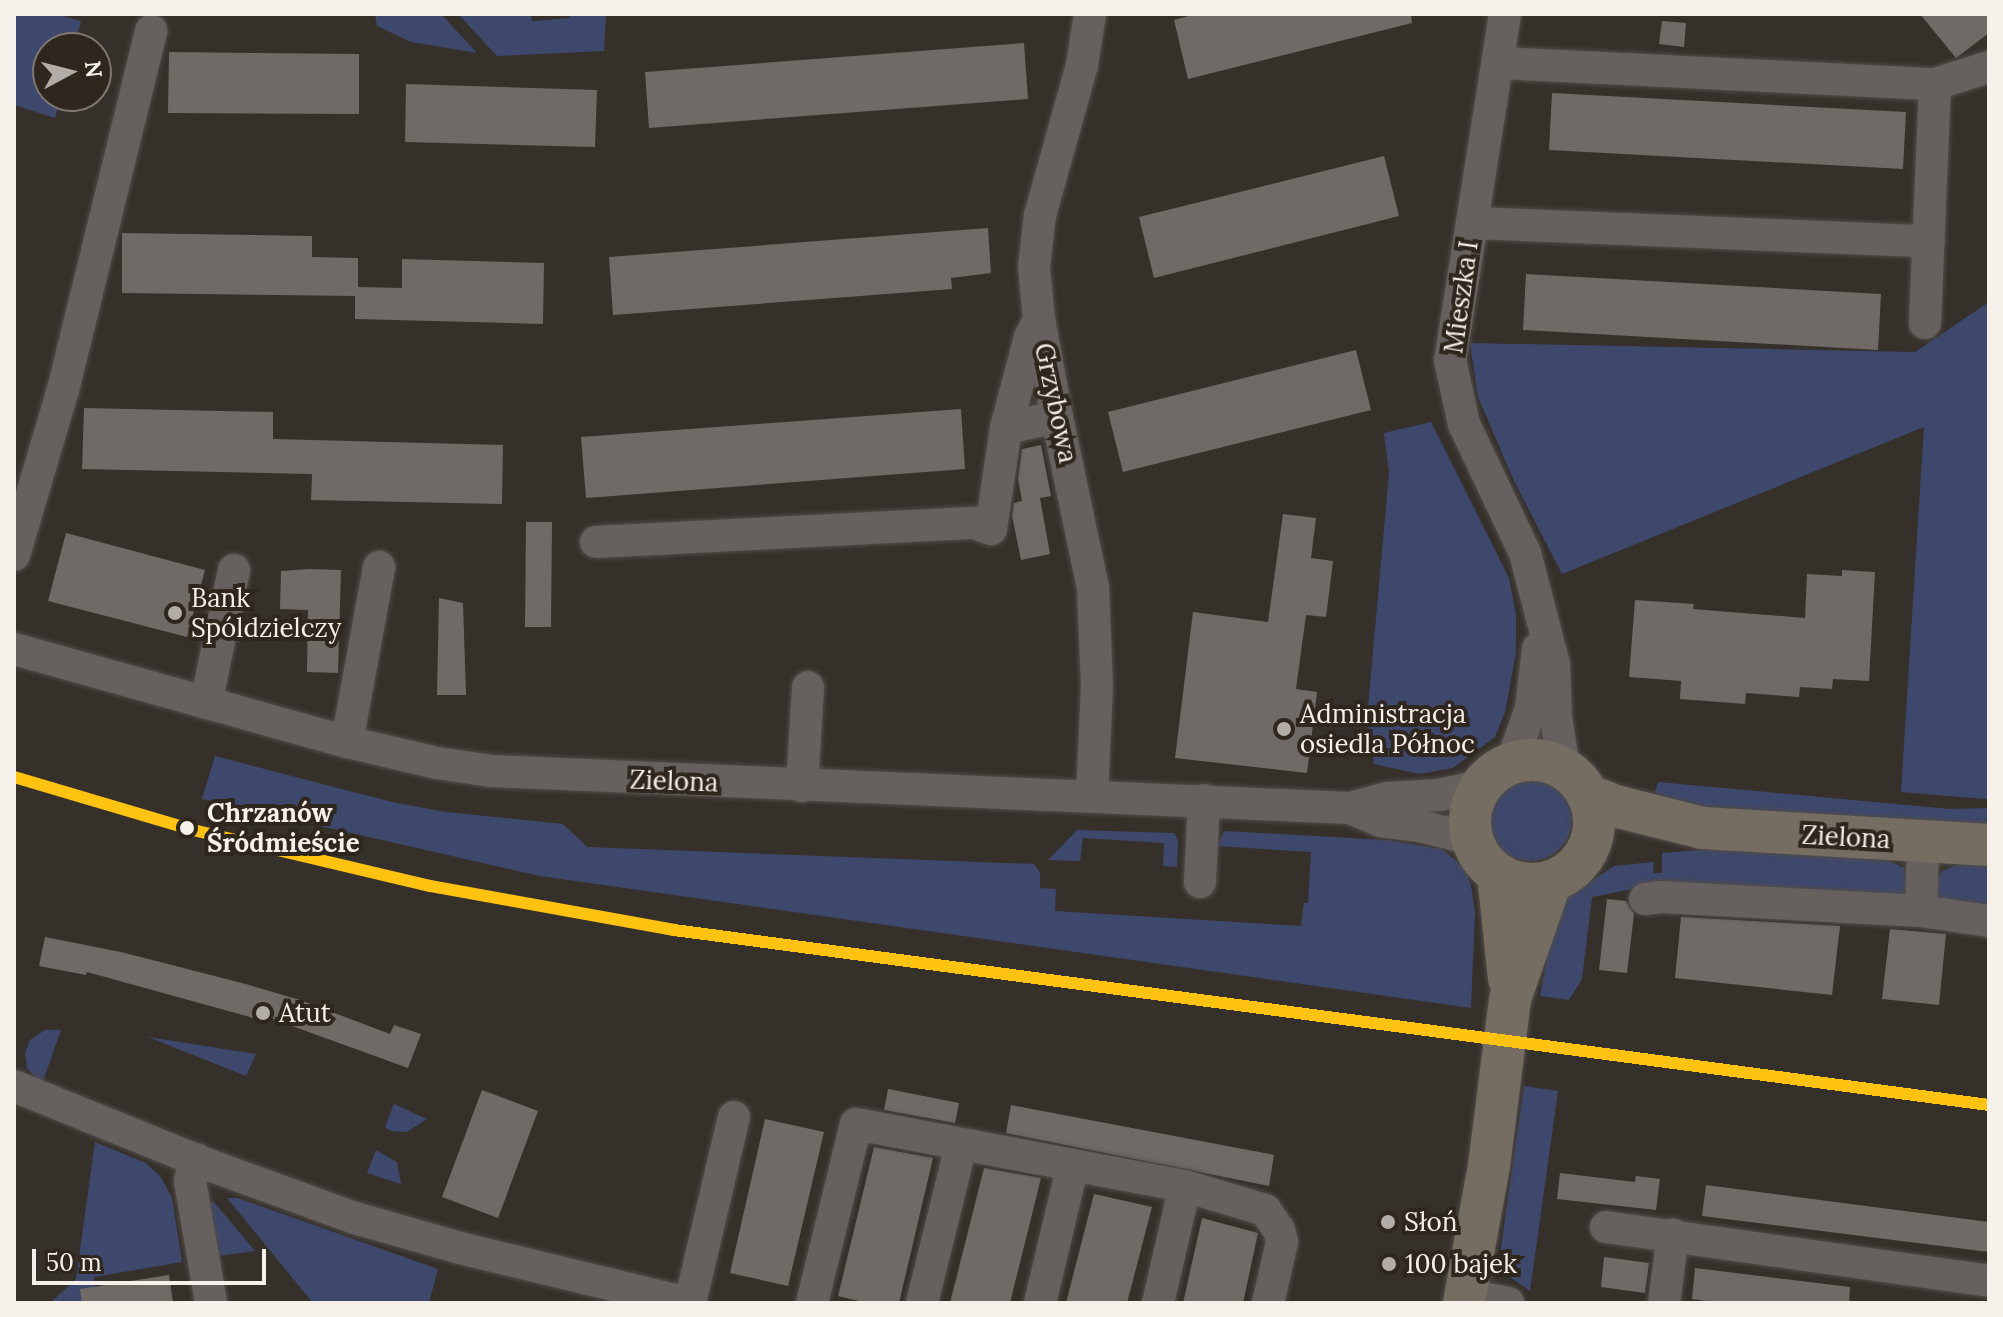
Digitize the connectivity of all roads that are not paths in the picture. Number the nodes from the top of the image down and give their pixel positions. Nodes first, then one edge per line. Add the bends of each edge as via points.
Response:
1 (1090, 14) edge
2 (1505, 14) edge
3 (151, 31) dead end
4 (1500, 63) junction
5 (1989, 67) edge
6 (1935, 84) junction
7 (1472, 223) junction
8 (1929, 241) junction
9 (1039, 319) junction
10 (1925, 323) dead end
11 (1057, 417) junction
12 (1006, 428) junction
13 (596, 542) dead end
14 (14, 555) edge
15 (379, 567) dead end
16 (234, 570) dead end
17 (1539, 613) junction
18 (14, 649) edge
19 (808, 687) dead end
20 (206, 703) junction
21 (347, 742) junction
22 (1496, 774) junction
23 (1576, 781) junction
24 (802, 786) junction
25 (1092, 796) junction
26 (1204, 800) junction
27 (1350, 808) junction
28 (1703, 828) junction
29 (1472, 839) junction
30 (1923, 842) junction
31 (1989, 845) edge
32 (1586, 853) junction
33 (1498, 874) junction
34 (1551, 881) junction
35 (1200, 882) dead end
36 (1645, 899) dead end
37 (1921, 911) junction
38 (1989, 921) edge
39 (1510, 999) junction
40 (14, 1086) edge
41 (734, 1117) dead end
42 (961, 1145) junction
43 (196, 1159) junction
44 (1073, 1165) junction
45 (1185, 1186) junction
46 (1606, 1227) dead end
47 (1673, 1235) junction
48 (1989, 1281) edge
49 (1465, 1299) edge
50 (211, 1303) edge
51 (689, 1303) edge
52 (812, 1303) edge
53 (922, 1303) edge
54 (1040, 1303) edge
55 (1158, 1303) edge
56 (1268, 1303) edge
57 (1508, 1303) edge
58 (1664, 1303) edge

1 - 9 street, Grzybowa via 1082,65 1040,215 1034,267
2 - 4 street, Mieszka I
3 - 14 street via 63,390
4 - 6 street
4 - 7 street, Mieszka I
5 - 6 street
6 - 8 street
7 - 8 street
7 - 17 street, Mieszka I via 1450,360 1464,424 1525,553
8 - 10 street
9 - 11 street, Grzybowa
9 - 12 street
11 - 12 street
11 - 25 street, Grzybowa via 1093,588 1097,686
12 - 13 street via 991,529 975,523
15 - 21 street
16 - 20 street
17 - 22 street, Mieszka I via 1531,708
17 - 23 street, Mieszka I via 1554,664 1556,717
18 - 20 street, Zielona
19 - 24 street
20 - 21 street, Zielona
21 - 24 street, Zielona via 492,771
22 - 23 main road via 1538,759
22 - 27 street, Zielona via 1439,795 1388,798
22 - 29 main road via 1471,806
23 - 28 main road, Zielona via 1615,806
23 - 32 main road via 1594,820
24 - 25 street, Zielona
25 - 26 street, Zielona
26 - 27 street, Zielona
26 - 35 street
27 - 29 street, Zielona via 1380,821
28 - 30 main road, Zielona
28 - 32 main road, Zielona
29 - 33 main road
30 - 31 main road, Zielona
30 - 37 street
32 - 34 main road via 1575,867
33 - 34 main road via 1529,884
33 - 39 main road
34 - 39 main road
36 - 37 street
37 - 38 street
39 - 49 main road via 1489,1166
40 - 43 street
41 - 51 street
42 - 44 street
42 - 52 street via 856,1124
42 - 53 street
43 - 50 street via 190,1181
43 - 51 street via 400,1232
44 - 45 street
44 - 54 street
45 - 55 street
45 - 56 street via 1265,1210 1274,1220 1282,1242
46 - 47 street
47 - 48 street
47 - 58 street
49 - 57 street

